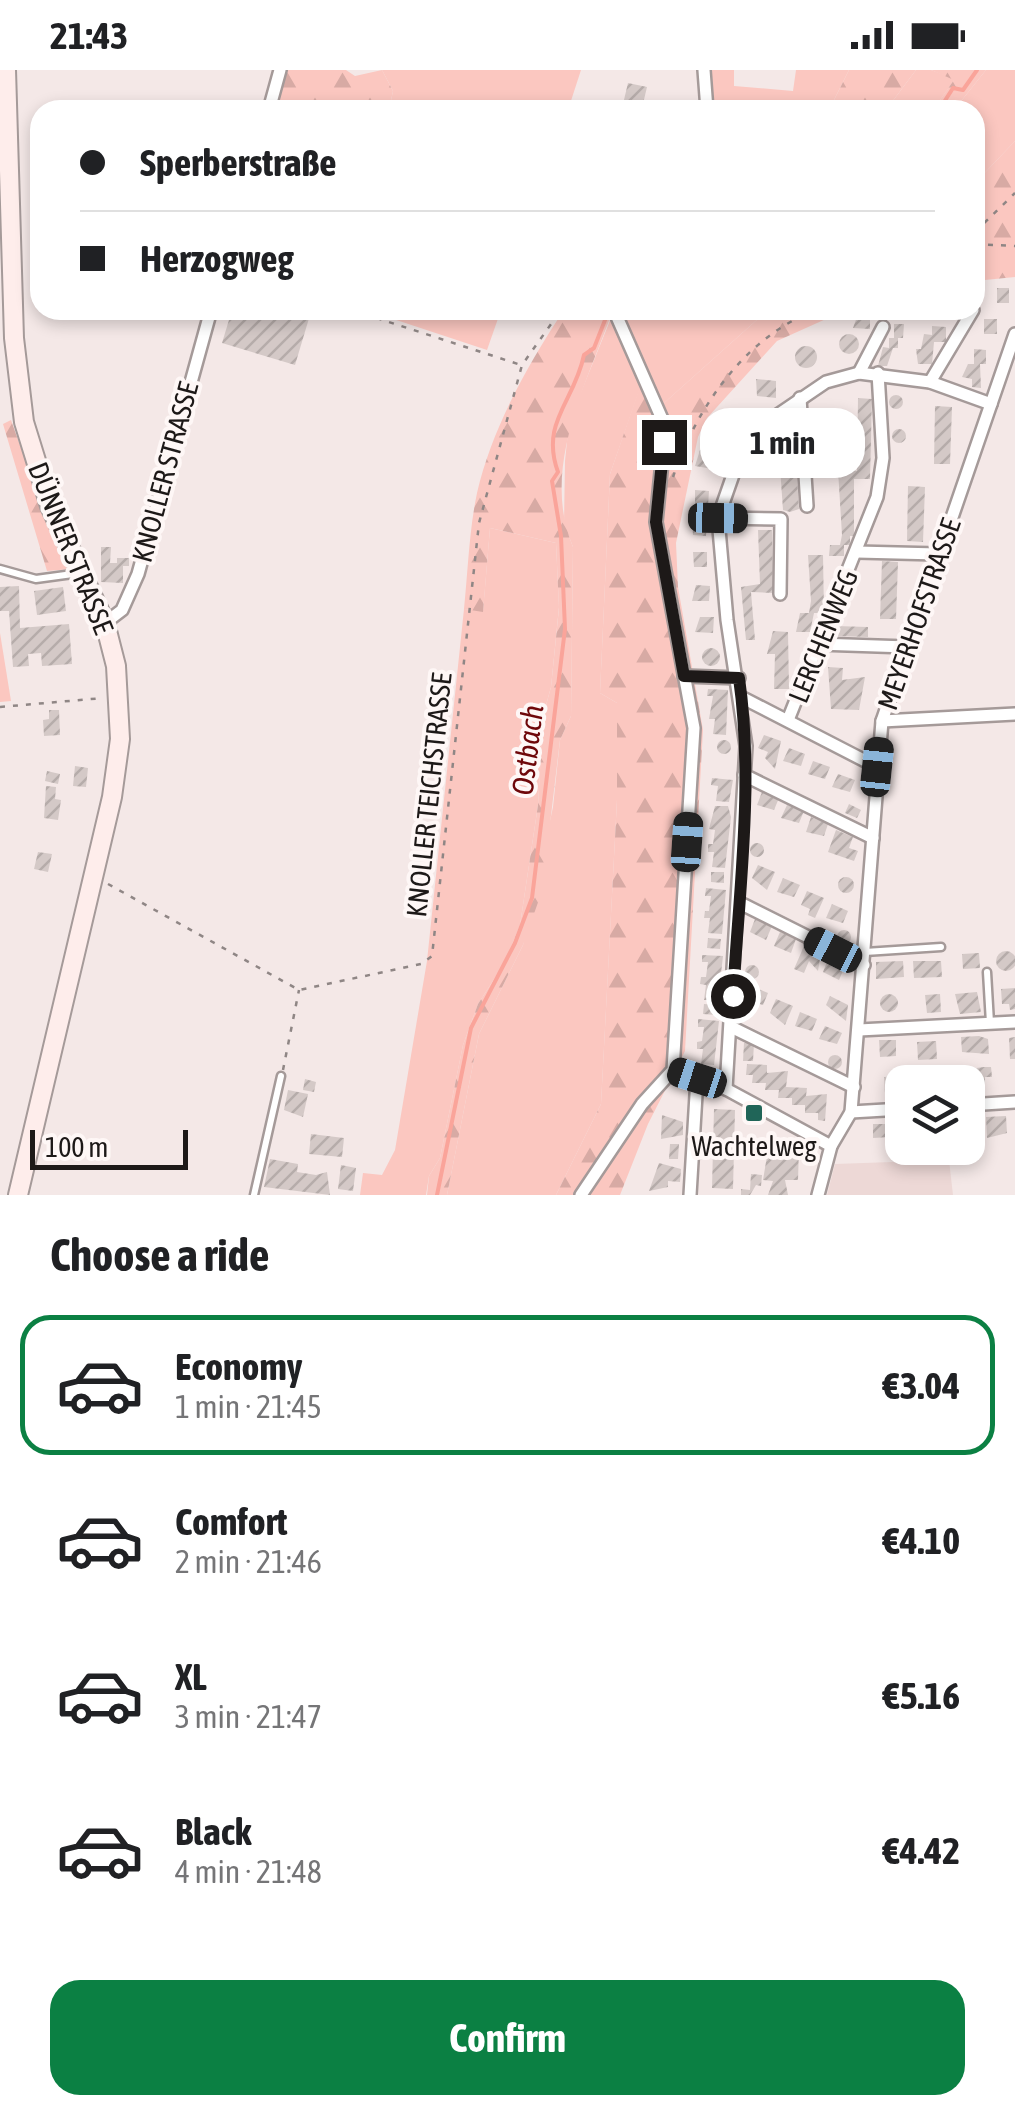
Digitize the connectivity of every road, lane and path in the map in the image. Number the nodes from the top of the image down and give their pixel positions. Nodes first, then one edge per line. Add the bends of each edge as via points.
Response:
1 (6, 70) edge
2 (280, 70) edge
3 (704, 70) edge
4 (271, 100) edge
5 (706, 100) edge
6 (1015, 193) edge
7 (985, 222) edge
8 (985, 244) edge
9 (1015, 246) edge
10 (207, 320) edge
11 (383, 320) edge
12 (554, 320) edge
13 (619, 320) edge
14 (795, 320) edge
15 (968, 320) edge
16 (883, 327) dead end
17 (1015, 334) edge
18 (522, 365) junction
19 (859, 373) junction
20 (878, 374) junction
21 (930, 382) junction
22 (800, 398) junction
23 (991, 404) junction
24 (670, 484) dead end
25 (806, 506) dead end
26 (718, 518) junction
27 (857, 552) junction
28 (938, 554) junction
29 (0, 569) edge
30 (81, 573) junction
31 (780, 594) dead end
32 (105, 624) junction
33 (818, 644) junction
34 (907, 648) junction
35 (684, 676) junction
36 (739, 678) junction
37 (120, 696) junction
38 (742, 697) junction
39 (0, 707) edge
40 (1015, 714) edge
41 (788, 720) junction
42 (882, 721) junction
43 (877, 767) junction
44 (744, 776) junction
45 (873, 838) junction
46 (116, 889) dead end
47 (738, 902) junction
48 (941, 947) dead end
49 (866, 952) junction
50 (864, 966) junction
51 (987, 972) dead end
52 (299, 990) junction
53 (1015, 1022) edge
54 (990, 1023) junction
55 (731, 1027) junction
56 (859, 1030) junction
57 (672, 1070) junction
58 (281, 1076) joint
59 (697, 1078) junction
60 (854, 1087) junction
61 (726, 1090) junction
62 (1015, 1102) edge
63 (985, 1104) edge
64 (885, 1110) edge
65 (851, 1112) junction
66 (831, 1146) junction
67 (18, 1195) edge
68 (254, 1195) edge
69 (581, 1195) edge
70 (690, 1195) edge
71 (818, 1195) edge

1 - 30 street, DÜNNER STRASSE via 14,338 24,422 50,506
2 - 4 street
3 - 5 street
6 - 7 path
8 - 9 path
10 - 32 street, KNOLLER STRASSE via 138,574 122,610
11 - 18 path
12 - 18 path, KNOLLER TEICHSTRASSE
13 - 35 street via 662,418 656,522
14 - 24 path via 770,332 702,410
15 - 21 street
16 - 19 street
17 - 23 street, MEYERHOFSTRASSE
18 - 52 path, KNOLLER TEICHSTRASSE via 478,523 432,956 421,964
19 - 20 street
19 - 22 street
20 - 21 street
20 - 27 street, LERCHENWEG via 880,483
21 - 23 street
22 - 25 street
22 - 26 street via 776,416 734,472
23 - 28 street, MEYERHOFSTRASSE
26 - 31 street via 782,520
26 - 36 street
27 - 28 street, LERCHENWEG
27 - 33 street, LERCHENWEG
28 - 34 street, MEYERHOFSTRASSE
29 - 30 lane via 36,579
30 - 32 street, DÜNNER STRASSE
32 - 37 street, DÜNNER STRASSE
33 - 34 street
33 - 41 street, LERCHENWEG
34 - 42 street, MEYERHOFSTRASSE
35 - 36 street
35 - 57 street via 694,728
36 - 38 street
37 - 39 path
37 - 67 street, DÜNNER STRASSE via 112,797
38 - 41 street
38 - 44 street
40 - 42 street
41 - 43 street
42 - 43 street, MEYERHOFSTRASSE
43 - 45 street, MEYERHOFSTRASSE
44 - 45 street
44 - 47 street
45 - 49 street, MEYERHOFSTRASSE
46 - 52 path
47 - 50 street
47 - 55 street
48 - 49 lane
49 - 50 street, MEYERHOFSTRASSE
50 - 56 street, MEYERHOFSTRASSE
51 - 54 lane
52 - 58 path
53 - 54 street
54 - 56 street
55 - 60 street
55 - 61 street
56 - 60 street, MEYERHOFSTRASSE
57 - 59 street
57 - 69 street
58 - 68 lane
59 - 61 street
59 - 70 street
60 - 65 street, MEYERHOFSTRASSE
61 - 66 street
62 - 63 street
64 - 65 street
65 - 66 street, MEYERHOFSTRASSE
66 - 71 street, MEYERHOFSTRASSE

